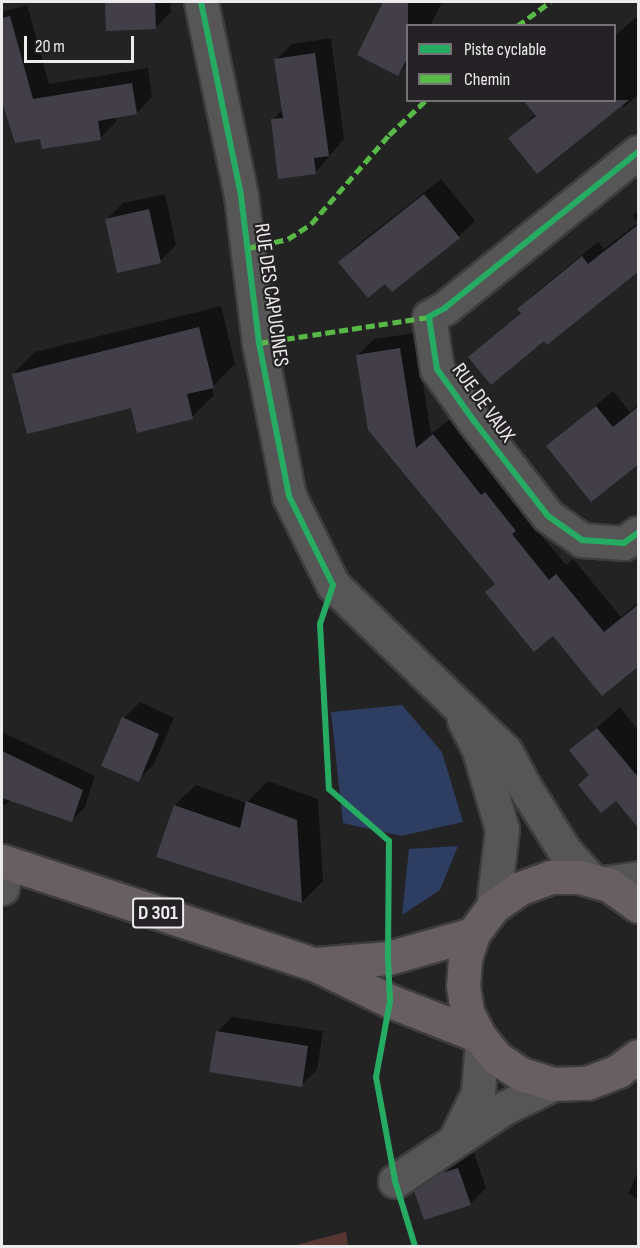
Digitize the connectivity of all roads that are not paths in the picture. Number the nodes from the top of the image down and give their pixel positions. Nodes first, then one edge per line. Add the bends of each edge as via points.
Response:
1 (201, 2) edge
2 (639, 152) edge
3 (639, 533) edge
4 (455, 702) junction
5 (3, 870) edge
6 (639, 878) edge
7 (598, 882) junction
8 (639, 906) edge
9 (493, 907) junction
10 (473, 934) junction
11 (314, 964) junction
12 (480, 1039) junction
13 (632, 1068) edge
14 (553, 1084) junction
15 (454, 1142) junction
16 (395, 1181) dead end

1 - 4 street, RUE DES CAPUCINES via 241,196 258,343 289,496 333,585
2 - 3 street, RUE DE VAUX via 429,317 437,369 548,516 582,540 624,543
4 - 7 street, RUE DES CAPUCINES via 506,752 564,850
4 - 9 street, RUE DES CAPUCINES via 478,747 502,829
5 - 11 main road, D 301
6 - 7 street
7 - 8 main road
7 - 9 main road via 580,876 551,877 520,888
9 - 10 main road
10 - 11 main road, D 301 via 388,958
10 - 12 main road via 465,959 463,986 467,1012
11 - 12 main road, D 301
12 - 14 main road via 497,1058 521,1074
12 - 15 street via 477,1093
13 - 14 main road via 587,1083
14 - 15 street via 504,1108
15 - 16 street

